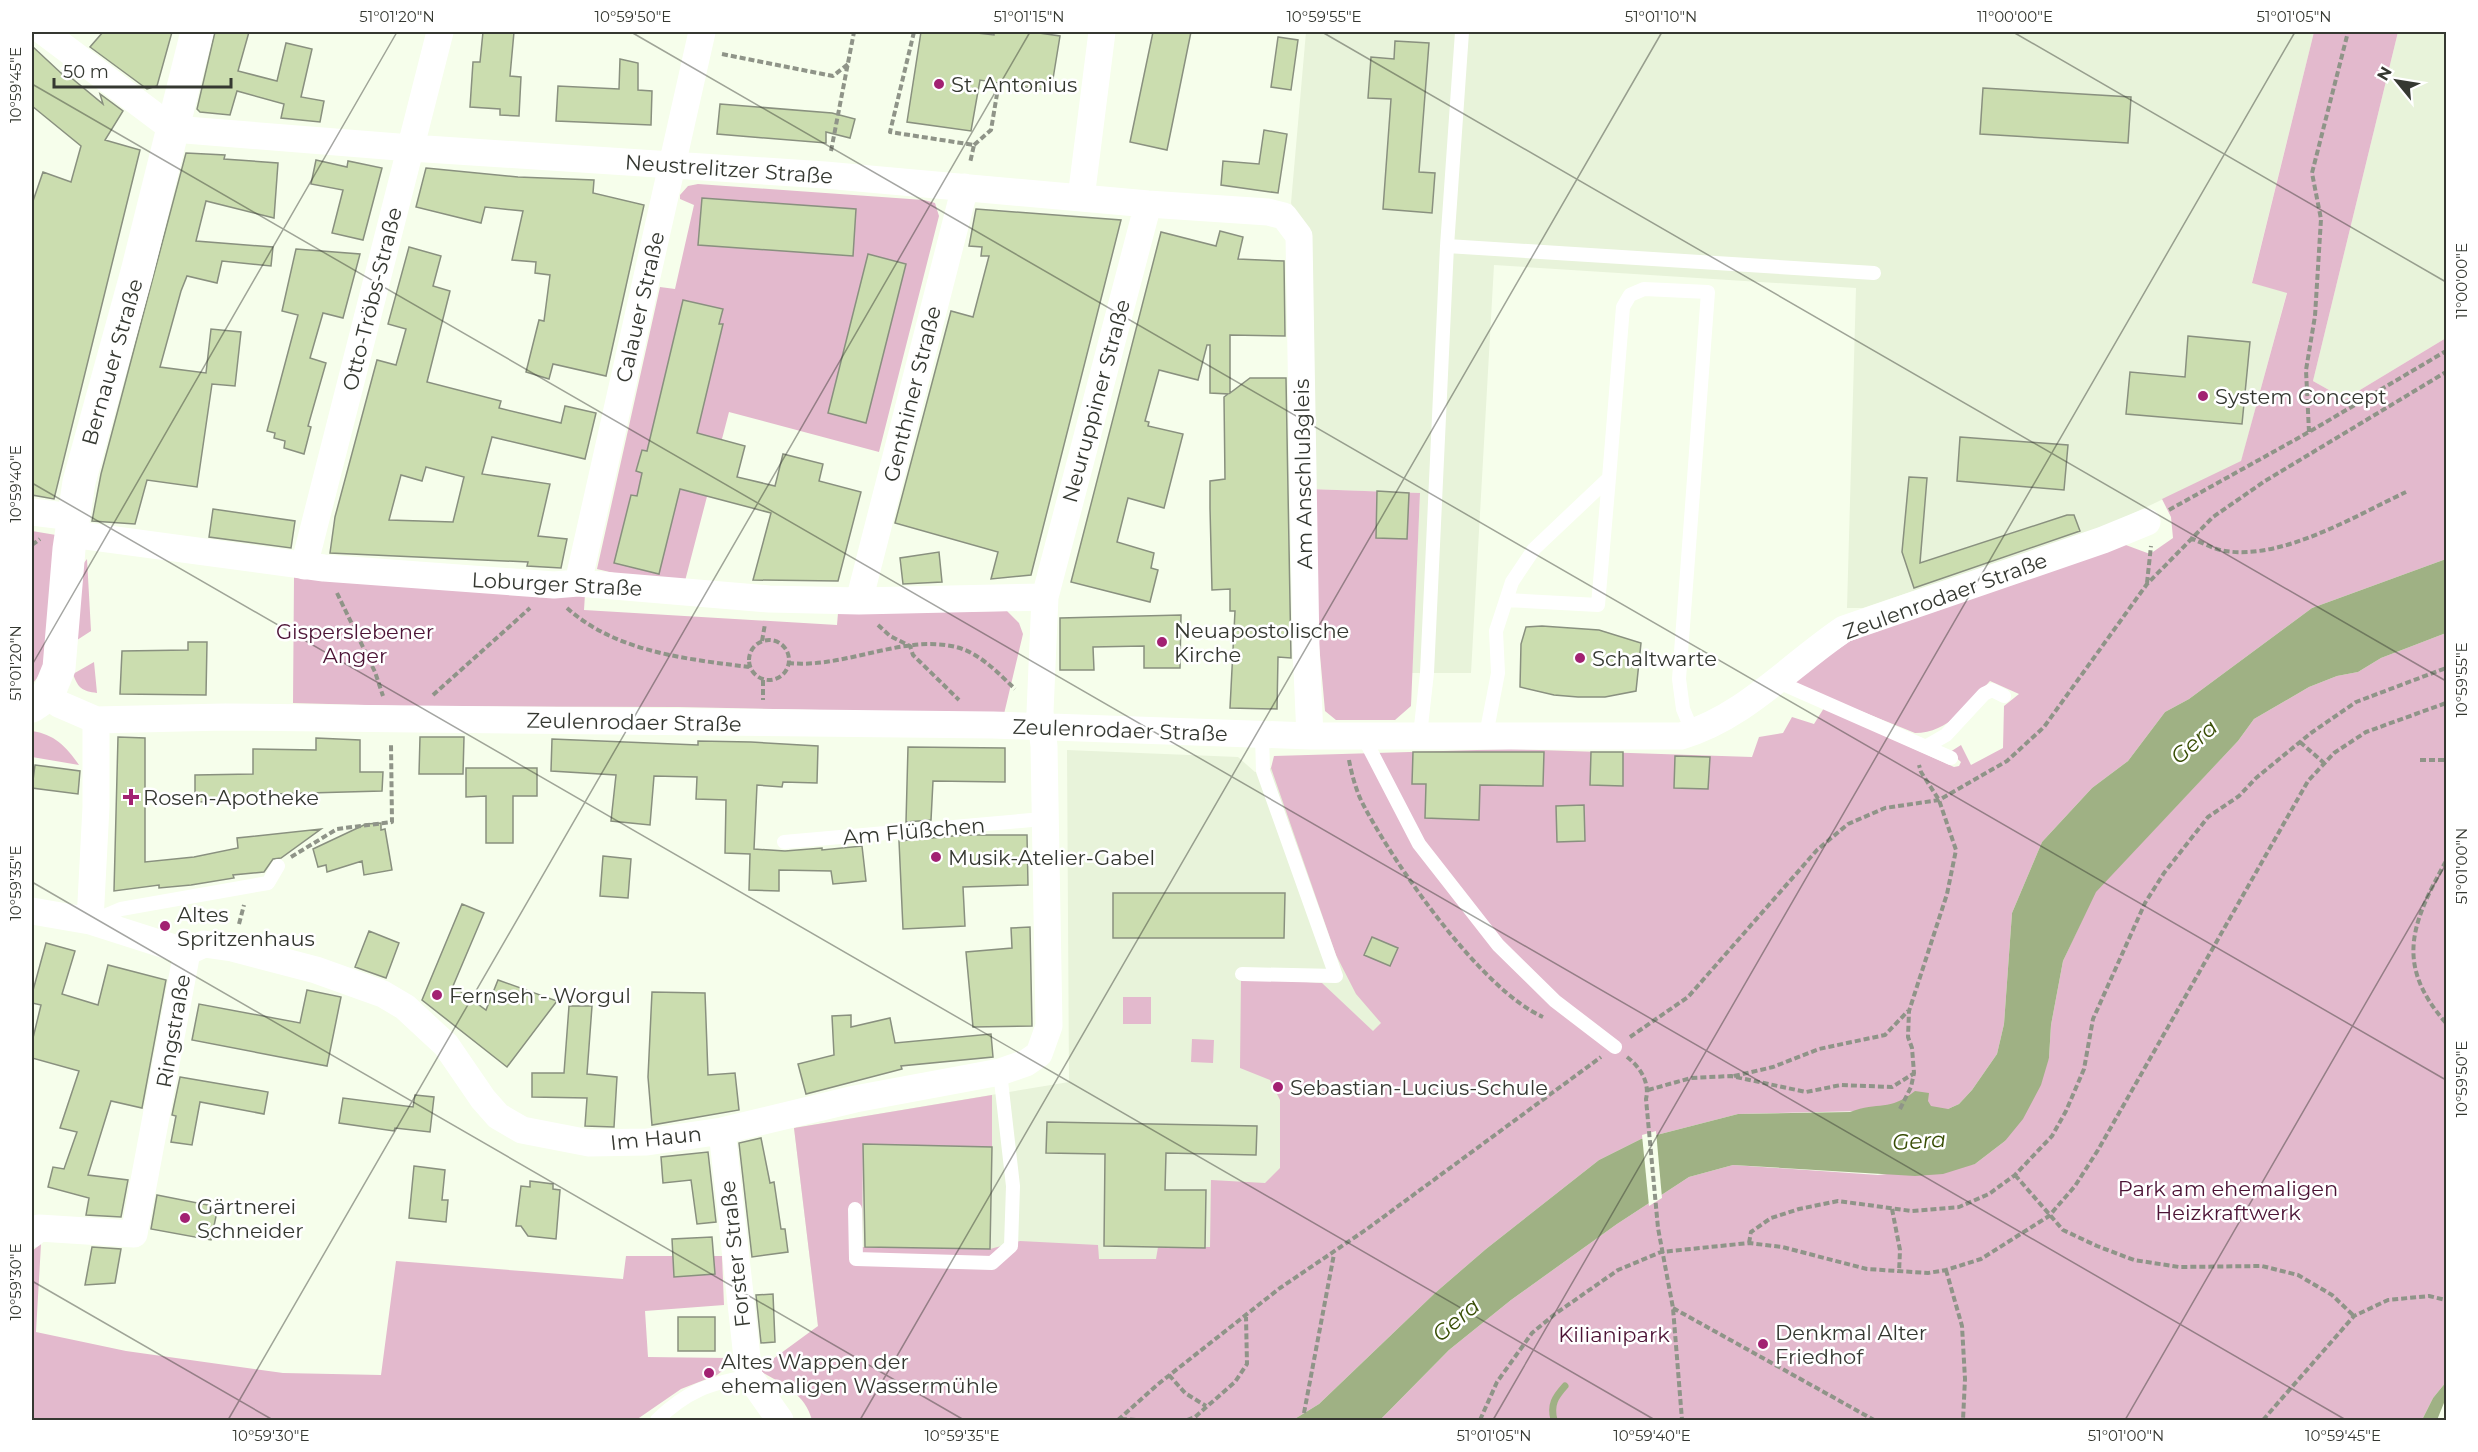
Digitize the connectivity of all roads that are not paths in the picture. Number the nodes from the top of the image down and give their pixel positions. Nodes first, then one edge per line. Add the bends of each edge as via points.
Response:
1 (44, 32) edge
2 (197, 32) edge
3 (440, 32) edge
4 (1102, 32) edge
5 (1462, 32) edge
6 (700, 41) edge
7 (173, 129) junction
8 (411, 148) junction
9 (672, 164) junction
10 (966, 188) junction
11 (1081, 198) junction
12 (1148, 204) junction
13 (1284, 216) joint
14 (1447, 246) junction
15 (1874, 273) dead end
16 (1609, 478) junction
17 (32, 512) edge
18 (2147, 522) road end
19 (72, 526) junction
20 (314, 567) junction
21 (562, 590) junction
22 (1045, 597) junction
23 (1506, 600) junction
24 (859, 601) junction
25 (1776, 681) junction
26 (2004, 696) dead end
27 (40, 701) edge
28 (96, 720) junction
29 (1041, 720) junction
30 (1693, 733) junction
31 (1262, 735) junction
32 (1420, 735) junction
33 (1486, 735) junction
34 (1310, 736) junction
35 (1363, 736) junction
36 (1920, 743) junction
37 (1951, 758) dead end
38 (1043, 819) junction
39 (784, 842) dead end
40 (278, 866) road end
41 (32, 911) edge
42 (90, 921) junction
43 (187, 952) junction
44 (1242, 974) dead end
45 (1615, 1047) road end
46 (1000, 1072) junction
47 (722, 1131) junction
48 (855, 1209) dead end
49 (32, 1234) edge
50 (749, 1377) junction
51 (657, 1420) edge
52 (780, 1420) edge

1 - 7 street
2 - 7 street, Bernauer Straße
3 - 8 street, Otto-Tröbs-Straße
4 - 11 street
5 - 14 lane
6 - 9 street, Calauer Straße
7 - 8 street, Neustrelitzer Straße
7 - 19 street, Bernauer Straße via 90,437
8 - 9 street, Neustrelitzer Straße
8 - 20 street, Otto-Tröbs-Straße
9 - 10 street, Neustrelitzer Straße
9 - 21 street, Calauer Straße
10 - 11 street, Neustrelitzer Straße
10 - 24 street, Genthiner Straße
11 - 12 street, Neustrelitzer Straße
12 - 13 street, Neustrelitzer Straße
12 - 22 street, Neuruppiner Straße
13 - 34 street, Am Anschlußgleis via 1299,236
14 - 15 lane
14 - 32 lane via 1427,673
16 - 23 lane via 1534,549 1512,582
16 - 23 lane via 1598,605
16 - 30 lane via 1623,307 1630,295 1644,289 1708,292 1679,679 1683,709
17 - 19 street, Loburger Straße
18 - 25 street, Zeulenrodaer Straße via 1844,629
19 - 20 street, Loburger Straße
19 - 27 street, Bernauer Straße via 59,668
20 - 21 street, Loburger Straße
21 - 24 street, Loburger Straße
22 - 24 street, Loburger Straße
22 - 29 street
23 - 33 lane via 1496,631 1498,673
25 - 30 street, Zeulenrodaer Straße via 1752,702
25 - 36 lane
26 - 36 lane via 1992,690 1984,694 1946,735
27 - 28 street, Zeulenrodaer Straße via 59,704
28 - 29 street, Zeulenrodaer Straße via 225,717 993,726
28 - 42 street
29 - 31 street, Zeulenrodaer Straße
29 - 38 street
30 - 33 street, Zeulenrodaer Straße via 1622,738
31 - 34 street, Zeulenrodaer Straße
31 - 44 lane via 1263,771 1336,976
32 - 33 street, Zeulenrodaer Straße
32 - 35 street, Zeulenrodaer Straße
34 - 35 street, Zeulenrodaer Straße
35 - 45 lane via 1419,844 1498,945 1555,1001
36 - 37 lane
38 - 39 lane, Am Flüßchen
38 - 46 street, Im Haun via 1049,1026 1039,1054
40 - 42 lane via 268,883 121,909
41 - 42 street
42 - 43 street, Ringstraße
43 - 47 street, Im Haun via 204,944 232,948 316,970 383,994 405,1007 446,1045 498,1116 522,1130 616,1145
43 - 49 street, Ringstraße via 134,1234 39,1228
46 - 47 street, Im Haun via 855,1099
46 - 48 lane via 1013,1186 1011,1246 992,1263 856,1259
47 - 50 street, Forster Straße
50 - 51 lane via 712,1383 676,1402
50 - 52 street, Forster Straße

